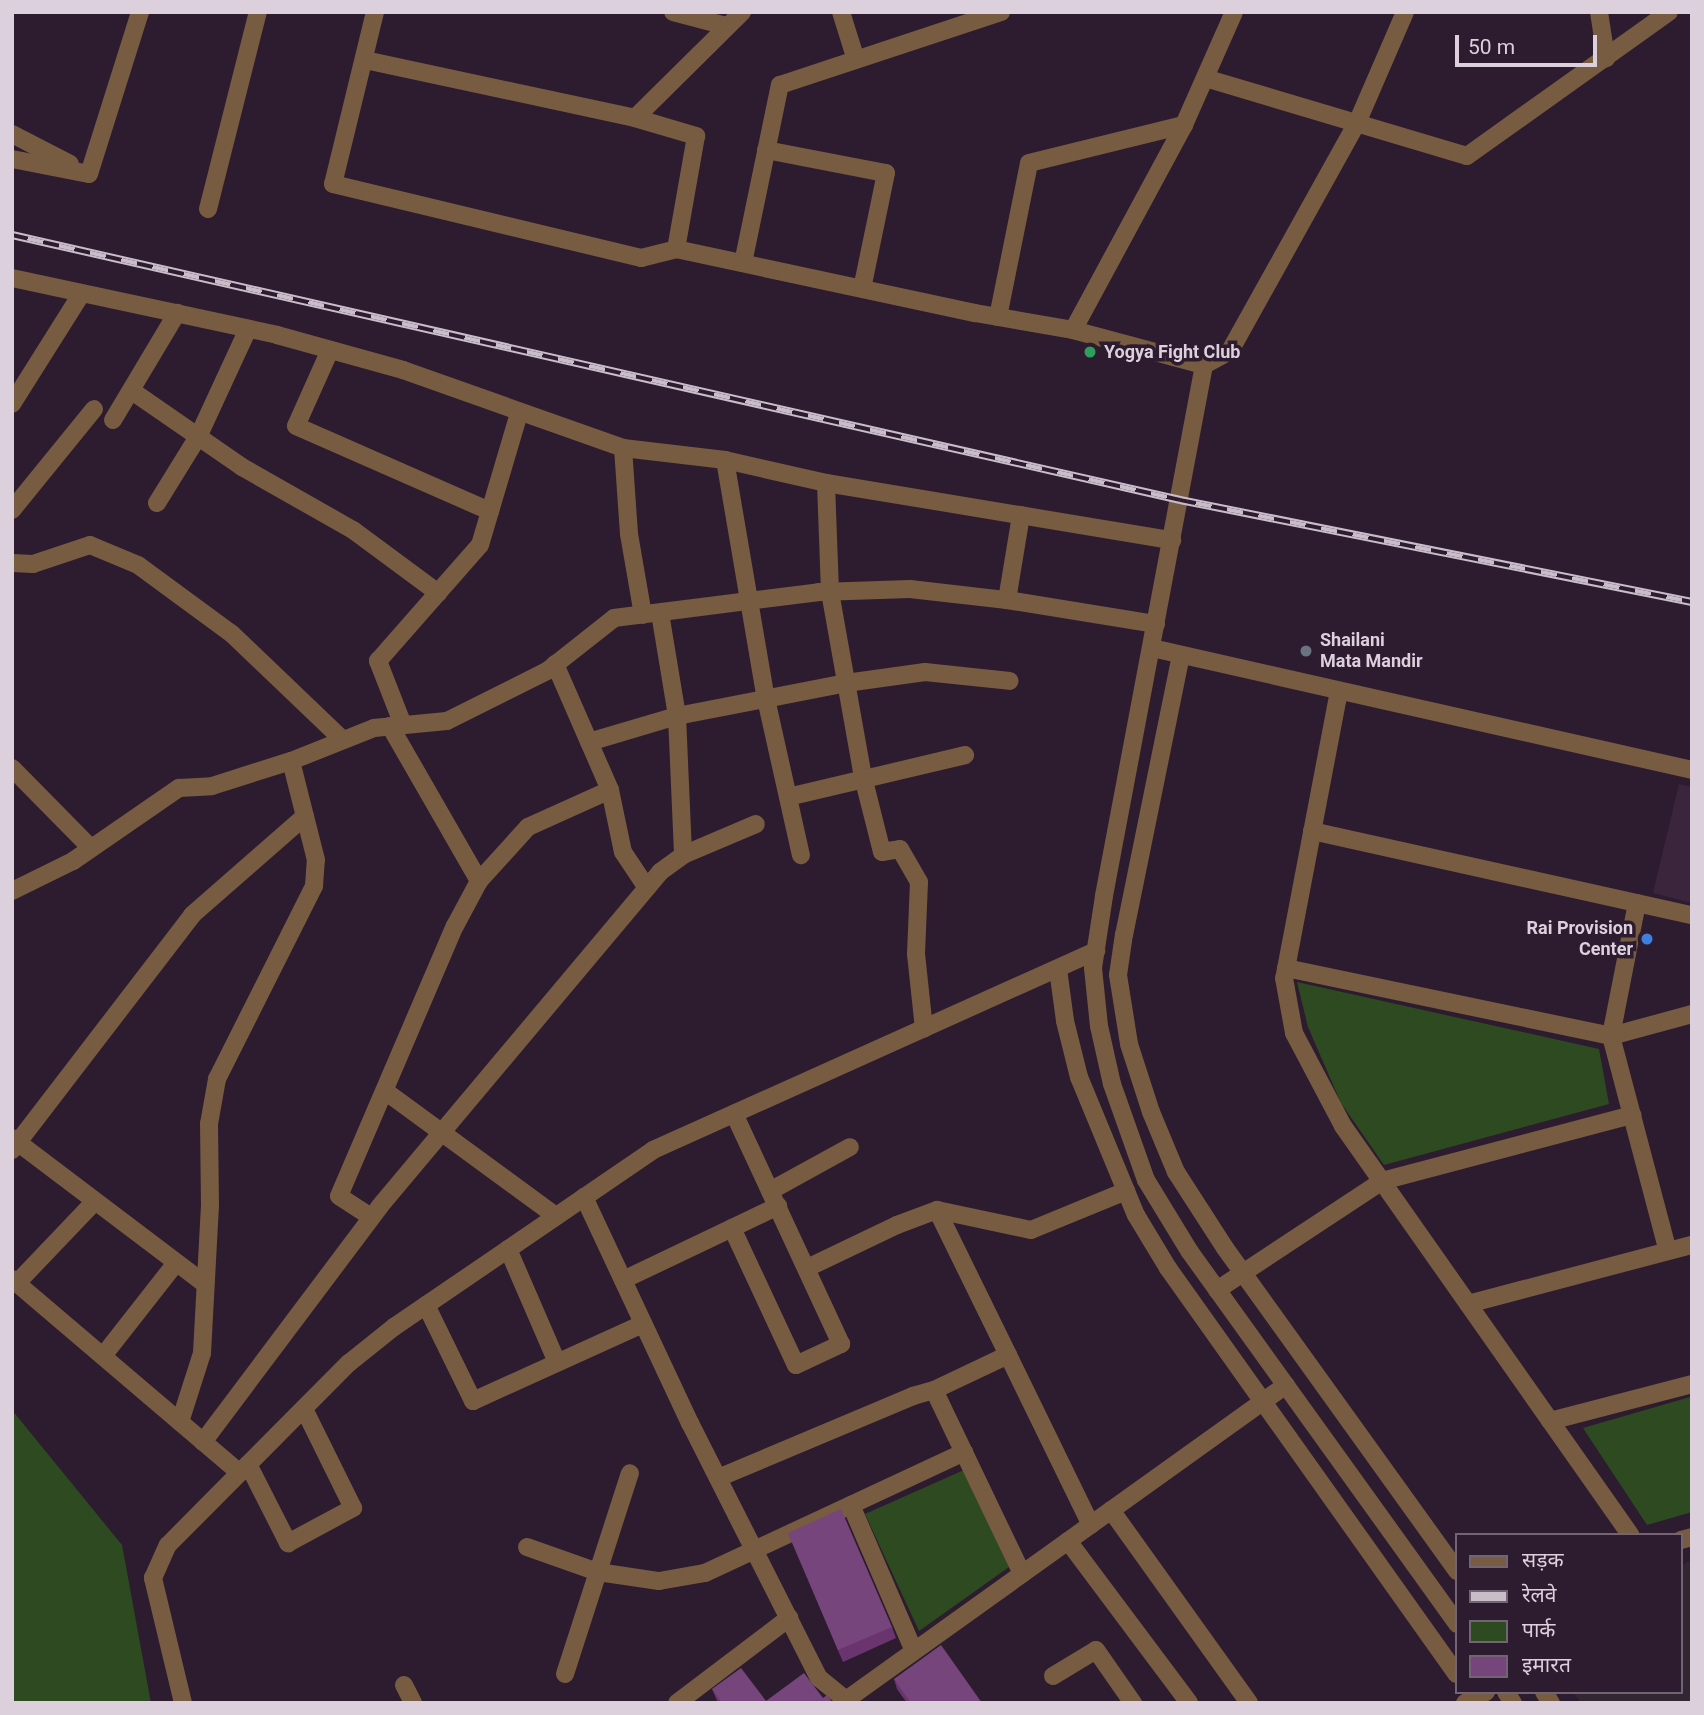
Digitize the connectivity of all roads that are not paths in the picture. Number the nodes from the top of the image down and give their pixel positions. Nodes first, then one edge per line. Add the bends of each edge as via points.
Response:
1 (140, 12) edge
2 (258, 12) edge
3 (375, 12) edge
4 (673, 12) edge
5 (742, 12) edge
6 (841, 12) edge
7 (1002, 12) edge
8 (1234, 12) edge
9 (1405, 12) edge
10 (1599, 12) edge
11 (1669, 12) edge
12 (726, 26) junction
13 (1606, 58) junction
14 (856, 60) junction
15 (365, 61) junction
16 (1205, 78) junction
17 (635, 118) junction
18 (1357, 123) junction
19 (1184, 125) junction
20 (12, 134) edge
21 (766, 150) junction
22 (12, 159) edge
23 (89, 174) junction
24 (208, 209) dead end
25 (676, 249) junction
26 (743, 263) junction
27 (12, 278) edge
28 (862, 289) junction
29 (82, 293) junction
30 (177, 313) junction
31 (998, 317) junction
32 (248, 329) junction
33 (1073, 330) junction
34 (330, 350) junction
35 (1204, 365) junction
36 (132, 391) junction
37 (12, 404) edge
38 (94, 409) dead end
39 (519, 413) junction
40 (113, 421) dead end
41 (198, 435) junction
42 (623, 448) junction
43 (725, 460) junction
44 (826, 483) junction
45 (157, 503) dead end
46 (12, 510) edge
47 (490, 511) junction
48 (1021, 515) junction
49 (1172, 540) junction
50 (12, 563) edge
51 (831, 592) junction
52 (438, 593) junction
53 (1007, 600) junction
54 (749, 602) junction
55 (651, 614) junction
56 (1156, 624) junction
57 (1152, 648) junction
58 (1181, 655) junction
59 (555, 664) junction
60 (1010, 681) dead end
61 (846, 683) junction
62 (1339, 691) junction
63 (766, 699) junction
64 (677, 716) junction
65 (396, 725) junction
66 (342, 740) junction
67 (589, 742) junction
68 (965, 755) dead end
69 (291, 761) junction
70 (12, 768) edge
71 (1692, 770) edge
72 (863, 777) junction
73 (610, 790) junction
74 (788, 797) junction
75 (305, 816) junction
76 (756, 824) dead end
77 (1312, 831) junction
78 (91, 848) junction
79 (683, 855) junction
80 (801, 855) dead end
81 (479, 881) junction
82 (648, 888) junction
83 (12, 891) edge
84 (1637, 903) junction
85 (1692, 915) edge
86 (1096, 951) junction
87 (1286, 968) junction
88 (1058, 969) junction
89 (1692, 1014) edge
90 (924, 1029) junction
91 (1611, 1036) junction
92 (385, 1091) junction
93 (734, 1114) junction
94 (1632, 1115) junction
95 (442, 1132) junction
96 (15, 1144) edge
97 (850, 1147) dead end
98 (1382, 1181) junction
99 (1126, 1191) junction
100 (584, 1197) junction
101 (774, 1198) junction
102 (95, 1201) junction
103 (937, 1210) junction
104 (556, 1216) junction
105 (371, 1217) junction
106 (732, 1228) junction
107 (1692, 1245) edge
108 (509, 1249) junction
109 (1668, 1251) junction
110 (176, 1262) junction
111 (807, 1268) junction
112 (1244, 1275) junction
113 (623, 1280) junction
114 (15, 1281) edge
115 (205, 1284) junction
116 (1217, 1290) junction
117 (1468, 1304) junction
118 (426, 1305) junction
119 (643, 1324) junction
120 (103, 1356) junction
121 (1008, 1356) junction
122 (557, 1362) junction
123 (1692, 1384) edge
124 (1286, 1385) junction
125 (934, 1390) junction
126 (1264, 1401) junction
127 (303, 1409) junction
128 (1550, 1421) junction
129 (180, 1422) junction
130 (203, 1442) junction
131 (964, 1452) junction
132 (244, 1469) junction
133 (630, 1473) dead end
134 (718, 1478) junction
135 (851, 1505) junction
136 (1111, 1510) junction
137 (1091, 1525) junction
138 (1629, 1533) edge
139 (1068, 1541) junction
140 (527, 1547) dead end
141 (754, 1551) junction
142 (1456, 1570) edge
143 (598, 1572) junction
144 (1022, 1574) junction
145 (789, 1618) junction
146 (1456, 1623) edge
147 (914, 1651) junction
148 (1456, 1673) edge
149 (565, 1674) dead end
150 (1053, 1676) dead end
151 (404, 1685) dead end
152 (848, 1701) edge
153 (183, 1703) edge
154 (412, 1703) edge
155 (677, 1703) edge
156 (1133, 1703) edge
157 (1189, 1703) edge
158 (1250, 1703) edge

1 - 23 street
2 - 24 street
3 - 15 street
4 - 12 street
5 - 12 street
6 - 14 street
7 - 14 street
8 - 16 street
9 - 18 street
10 - 13 street
11 - 13 street
12 - 17 street
13 - 18 street via 1468,156
14 - 21 street via 780,85
15 - 17 street
15 - 25 street via 333,184 641,258
16 - 18 street
16 - 19 street
17 - 25 street via 696,136
18 - 35 street via 1230,351
19 - 31 street via 1029,163
19 - 33 street
20 - 23 street
21 - 26 street
21 - 28 street via 886,173
22 - 23 street
25 - 26 street
26 - 28 street
27 - 29 street
28 - 31 street
29 - 30 street
29 - 37 street
30 - 32 street
30 - 36 street
31 - 33 street
32 - 34 street
32 - 41 street
33 - 35 street
34 - 39 street via 403,370
34 - 47 street via 296,426
35 - 49 street
36 - 40 street
36 - 41 street
38 - 46 street
39 - 42 street
39 - 47 street
41 - 45 street
41 - 52 street via 242,467 353,530
42 - 43 street
42 - 55 street via 629,534
43 - 44 street
43 - 54 street
44 - 48 street
44 - 51 street
47 - 52 street via 480,545
48 - 49 street
48 - 53 street
49 - 56 street
50 - 66 street via 33,564 90,545 138,565 233,634
51 - 53 street via 910,589
51 - 54 street
51 - 61 street
52 - 65 street via 379,661
53 - 56 street
54 - 55 street
54 - 63 street
55 - 59 street via 614,618
55 - 64 street
56 - 57 street
57 - 58 street
57 - 86 street
58 - 62 street
58 - 112 street via 1118,975 1129,1044 1176,1172
59 - 65 street via 447,721
59 - 67 street
60 - 61 street via 925,672
61 - 63 street
61 - 72 street
62 - 71 street
62 - 77 street
63 - 64 street
63 - 74 street
64 - 67 street
64 - 79 street
65 - 66 street via 374,727
65 - 81 street
66 - 69 street
67 - 73 street
68 - 72 street
69 - 75 street
69 - 78 street via 212,786 179,788
70 - 78 street
72 - 74 street
72 - 90 street via 882,852 900,849 919,882 916,954
73 - 81 street via 528,827
73 - 82 street via 623,852
74 - 80 street
75 - 96 street via 192,915
75 - 115 street via 316,860 314,886 217,1079 209,1124
76 - 79 street
77 - 84 street
77 - 87 street
78 - 83 street
79 - 82 street
81 - 92 street via 455,926
82 - 95 street
84 - 85 street
84 - 91 street
86 - 88 street
86 - 116 street via 1093,968 1099,1026 1112,1084 1146,1180
87 - 91 street
87 - 98 street via 1294,1033 1343,1126
88 - 90 street
88 - 99 street via 1079,1077
89 - 91 street
90 - 93 street
91 - 94 street
92 - 95 street
92 - 105 street via 339,1196
93 - 100 street via 653,1150
93 - 101 street
94 - 98 street
94 - 109 street
95 - 104 street
95 - 105 street
96 - 102 street
97 - 101 street
98 - 112 street
98 - 117 street
99 - 103 street via 1031,1230
99 - 126 street via 1168,1268
100 - 104 street
100 - 113 street
101 - 106 street
101 - 111 street
102 - 110 street
102 - 114 street
103 - 111 street
103 - 121 street
104 - 108 street
105 - 130 street
106 - 111 street via 796,1365 841,1344
106 - 113 street
107 - 109 street
108 - 118 street
108 - 122 street
109 - 117 street
110 - 115 street
110 - 120 street
112 - 116 street
112 - 142 street
113 - 119 street
114 - 120 street
115 - 129 street via 202,1353
116 - 124 street
117 - 128 street
118 - 122 street via 473,1401
118 - 127 street via 349,1363
119 - 122 street
119 - 134 street
120 - 129 street
121 - 125 street
121 - 137 street
123 - 128 street
124 - 126 street
124 - 146 street
125 - 131 street
125 - 134 street
126 - 136 street
126 - 148 street
127 - 132 street
127 - 132 street via 353,1508 288,1543
128 - 138 street
129 - 130 street
130 - 132 street
131 - 135 street
131 - 144 street
132 - 153 street via 168,1545 153,1578
133 - 143 street
134 - 141 street
135 - 141 street
135 - 147 street
136 - 137 street
136 - 158 street
137 - 139 street
139 - 144 street
139 - 157 street
140 - 143 street
141 - 143 street via 705,1573 659,1581
141 - 145 street
143 - 149 street
144 - 147 street
145 - 152 street via 819,1678
145 - 155 street
147 - 152 street
150 - 156 street via 1096,1650
151 - 154 street

